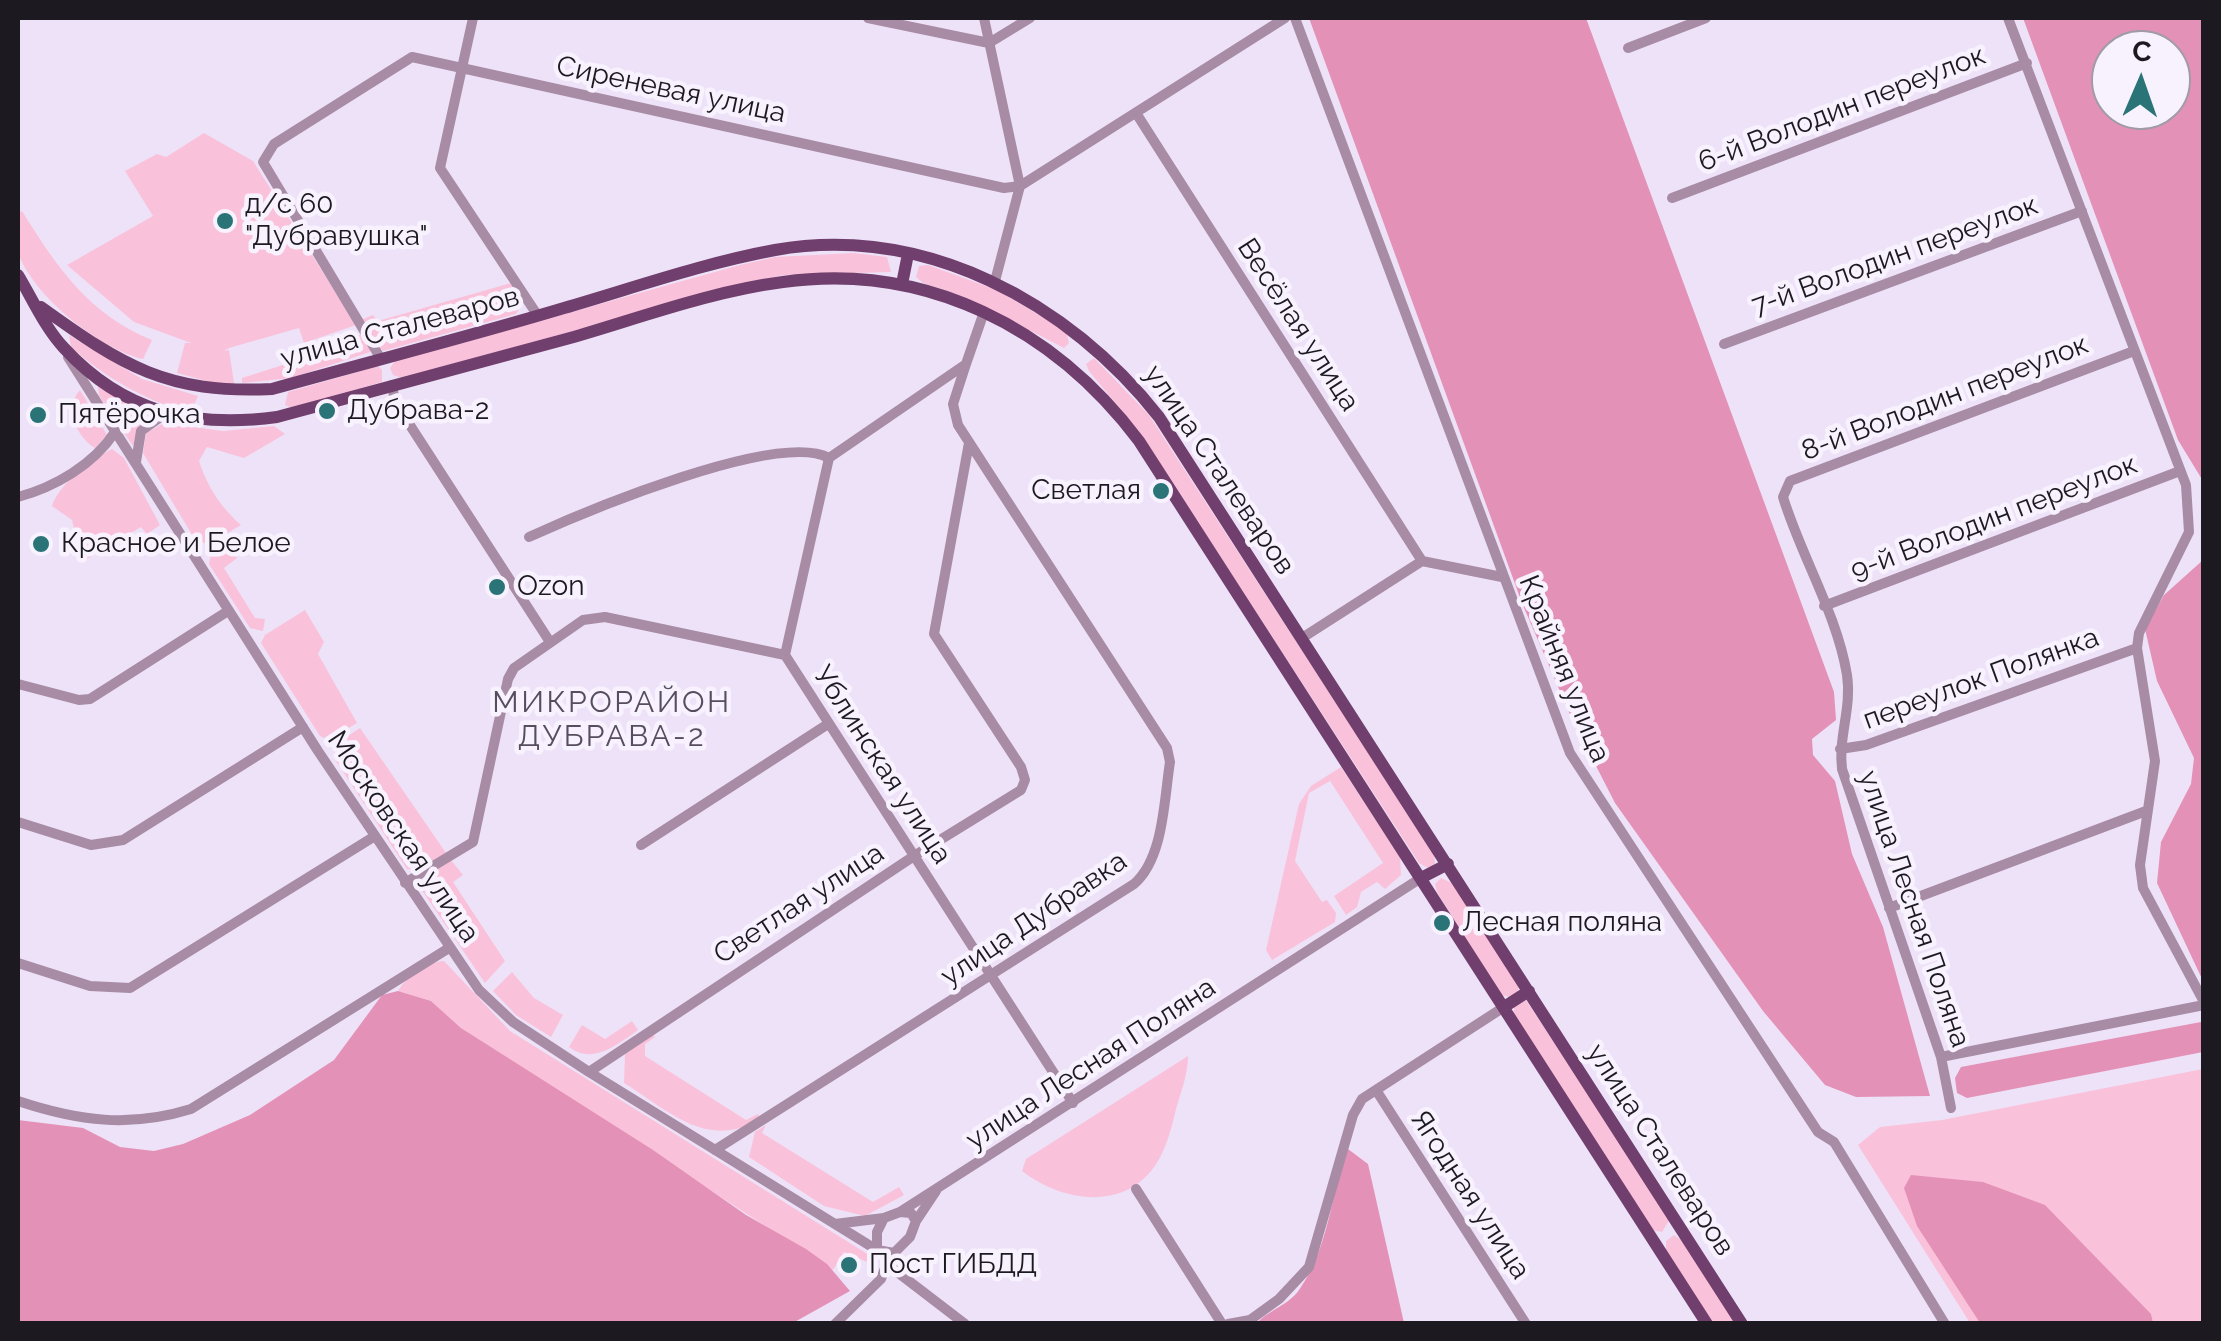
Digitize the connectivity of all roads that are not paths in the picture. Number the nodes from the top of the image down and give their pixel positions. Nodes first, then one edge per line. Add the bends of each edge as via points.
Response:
1 (473, 18) edge
2 (868, 18) edge
3 (984, 18) edge
4 (1030, 18) edge
5 (1285, 18) edge
6 (1295, 18) edge
7 (1706, 18) edge
8 (2008, 18) edge
9 (989, 43) junction
10 (1628, 48) dead end
11 (2027, 63) junction
12 (462, 68) junction
13 (1136, 113) junction
14 (1020, 186) junction
15 (1672, 198) dead end
16 (2082, 211) junction
17 (908, 254) junction
18 (18, 276) edge
19 (995, 281) junction
20 (902, 284) junction
21 (34, 303) junction
22 (984, 312) junction
23 (538, 316) junction
24 (1086, 340) junction
25 (1724, 344) dead end
26 (63, 348) junction
27 (2134, 351) junction
28 (381, 359) junction
29 (1068, 362) junction
30 (966, 364) junction
31 (392, 385) junction
32 (272, 389) junction
33 (165, 414) junction
34 (277, 417) junction
35 (114, 432) junction
36 (969, 443) junction
37 (829, 458) junction
38 (136, 463) junction
39 (2180, 471) junction
40 (18, 497) edge
41 (1782, 497) joint
42 (529, 537) dead end
43 (1422, 561) junction
44 (1502, 577) junction
45 (1824, 606) junction
46 (228, 610) junction
47 (1302, 638) junction
48 (550, 642) junction
49 (2137, 648) junction
50 (785, 655) junction
51 (18, 684) edge
52 (828, 724) junction
53 (302, 726) junction
54 (1840, 749) junction
55 (2146, 811) junction
56 (18, 822) edge
57 (374, 836) junction
58 (641, 845) dead end
59 (914, 856) junction
60 (1448, 864) junction
61 (1421, 878) junction
62 (405, 883) junction
63 (1889, 908) junction
64 (449, 948) junction
65 (18, 963) edge
66 (992, 977) junction
67 (1529, 991) junction
68 (2204, 1003) edge
69 (1504, 1007) junction
70 (1941, 1056) junction
71 (589, 1072) junction
72 (1376, 1090) junction
73 (18, 1101) edge
74 (1073, 1103) junction
75 (1951, 1108) dead end
76 (715, 1150) junction
77 (1136, 1189) dead end
78 (936, 1190) junction
79 (900, 1212) junction
80 (884, 1218) junction
81 (916, 1221) junction
82 (834, 1224) junction
83 (884, 1256) junction
84 (1240, 1323) edge
85 (834, 1324) edge
86 (964, 1324) edge
87 (1225, 1324) edge
88 (1526, 1324) edge
89 (1707, 1324) edge
90 (1742, 1324) edge
91 (1945, 1324) edge

1 - 12 street
2 - 9 street
3 - 9 street
4 - 9 street
5 - 13 street
6 - 44 street, Крайняя улица
7 - 10 street
8 - 11 street
9 - 14 street
11 - 15 street, 6-й Володин переулок
11 - 16 street
12 - 14 street, Сиреневая улица via 1004,188
12 - 23 street via 440,168
12 - 28 street, Сиреневая улица via 412,57 265,152 264,171
13 - 14 street
13 - 43 street, Весёлая улица
14 - 19 street
16 - 25 street, 7-й Володин переулок
16 - 27 street
17 - 19 main road, улица Сталеваров
17 - 20 main road
17 - 23 main road, улица Сталеваров via 776,250
18 - 21 main road, улица Сталеваров
19 - 24 main road, улица Сталеваров
20 - 22 main road, улица Сталеваров
20 - 31 main road, улица Сталеваров via 856,277 779,282
21 - 26 main road, улица Сталеваров
21 - 32 main road, улица Сталеваров via 124,363 175,384 221,392
22 - 29 main road, улица Сталеваров
22 - 30 street
23 - 28 main road, улица Сталеваров
24 - 29 main road
24 - 47 main road, улица Сталеваров via 1159,417
26 - 33 main road, улица Сталеваров
26 - 35 street, Московская улица
27 - 39 street
27 - 41 street, 8-й Володин переулок via 1790,481
28 - 31 main road
28 - 32 main road, улица Сталеваров
29 - 61 main road, улица Сталеваров via 1139,441
30 - 36 street, улица Дубравка via 953,414
30 - 37 street
31 - 34 main road, улица Сталеваров
31 - 48 street via 396,402
32 - 34 main road
33 - 34 main road, улица Сталеваров via 225,424
33 - 38 street via 142,431
35 - 38 street, Московская улица
35 - 40 street via 74,472
36 - 59 street, Светлая улица via 934,634 1025,780 1021,790
36 - 66 street, улица Дубравка via 1170,762 1146,874
37 - 42 street via 802,450 749,461 620,496
37 - 50 street, Ублинская улица
38 - 46 street, Московская улица
39 - 45 street, 9-й Володин переулок
39 - 49 street via 2189,532
41 - 45 street, улица Лесная Поляна
43 - 44 street
43 - 47 street
44 - 91 street, Крайняя улица via 1580,774 1818,1132 1834,1142
45 - 54 street, улица Лесная Поляна via 1846,672 1849,704
46 - 51 street via 90,699
46 - 53 street, Московская улица
47 - 60 main road, улица Сталеваров
48 - 50 street via 583,620 605,617
48 - 62 street via 508,679 473,842
49 - 54 street, переулок Полянка via 1866,746
49 - 55 street via 2155,762
50 - 52 street, Ублинская улица
52 - 58 street
52 - 59 street, Ублинская улица
53 - 56 street via 106,846
53 - 57 street, Московская улица
54 - 63 street, улица Лесная Поляна
55 - 63 street
55 - 68 street via 2143,888
57 - 62 street, Московская улица
57 - 65 street via 130,988 90,986
59 - 66 street, Ублинская улица
59 - 71 street, Светлая улица
60 - 61 main road
60 - 67 main road, улица Сталеваров
61 - 69 main road, улица Сталеваров
61 - 74 street, улица Лесная Поляна
62 - 64 street, Московская улица
63 - 70 street, улица Лесная Поляна
64 - 71 street, Московская улица via 513,1022
64 - 73 street via 191,1109 149,1122 87,1121
66 - 74 street, Ублинская улица
66 - 76 street, улица Дубравка
67 - 69 main road
67 - 90 main road, улица Сталеваров
68 - 70 street
69 - 72 street
69 - 89 main road, улица Сталеваров
70 - 75 street, улица Лесная Поляна
71 - 76 street, Московская улица
72 - 84 street via 1353,1115 1309,1267 1280,1299
72 - 88 street, Ягодная улица
74 - 78 street, улица Лесная Поляна
76 - 82 street, Московская улица
77 - 87 street
78 - 79 street, улица Лесная Поляна
78 - 81 street, улица Лесная Поляна
79 - 80 street, улица Лесная Поляна
79 - 81 street
80 - 82 street
80 - 83 street via 877,1232
81 - 83 street, улица Лесная Поляна via 902,1248
82 - 83 street, Московская улица
83 - 85 street, улица Лесная Поляна via 862,1300
83 - 86 street, Московская улица
84 - 87 street

